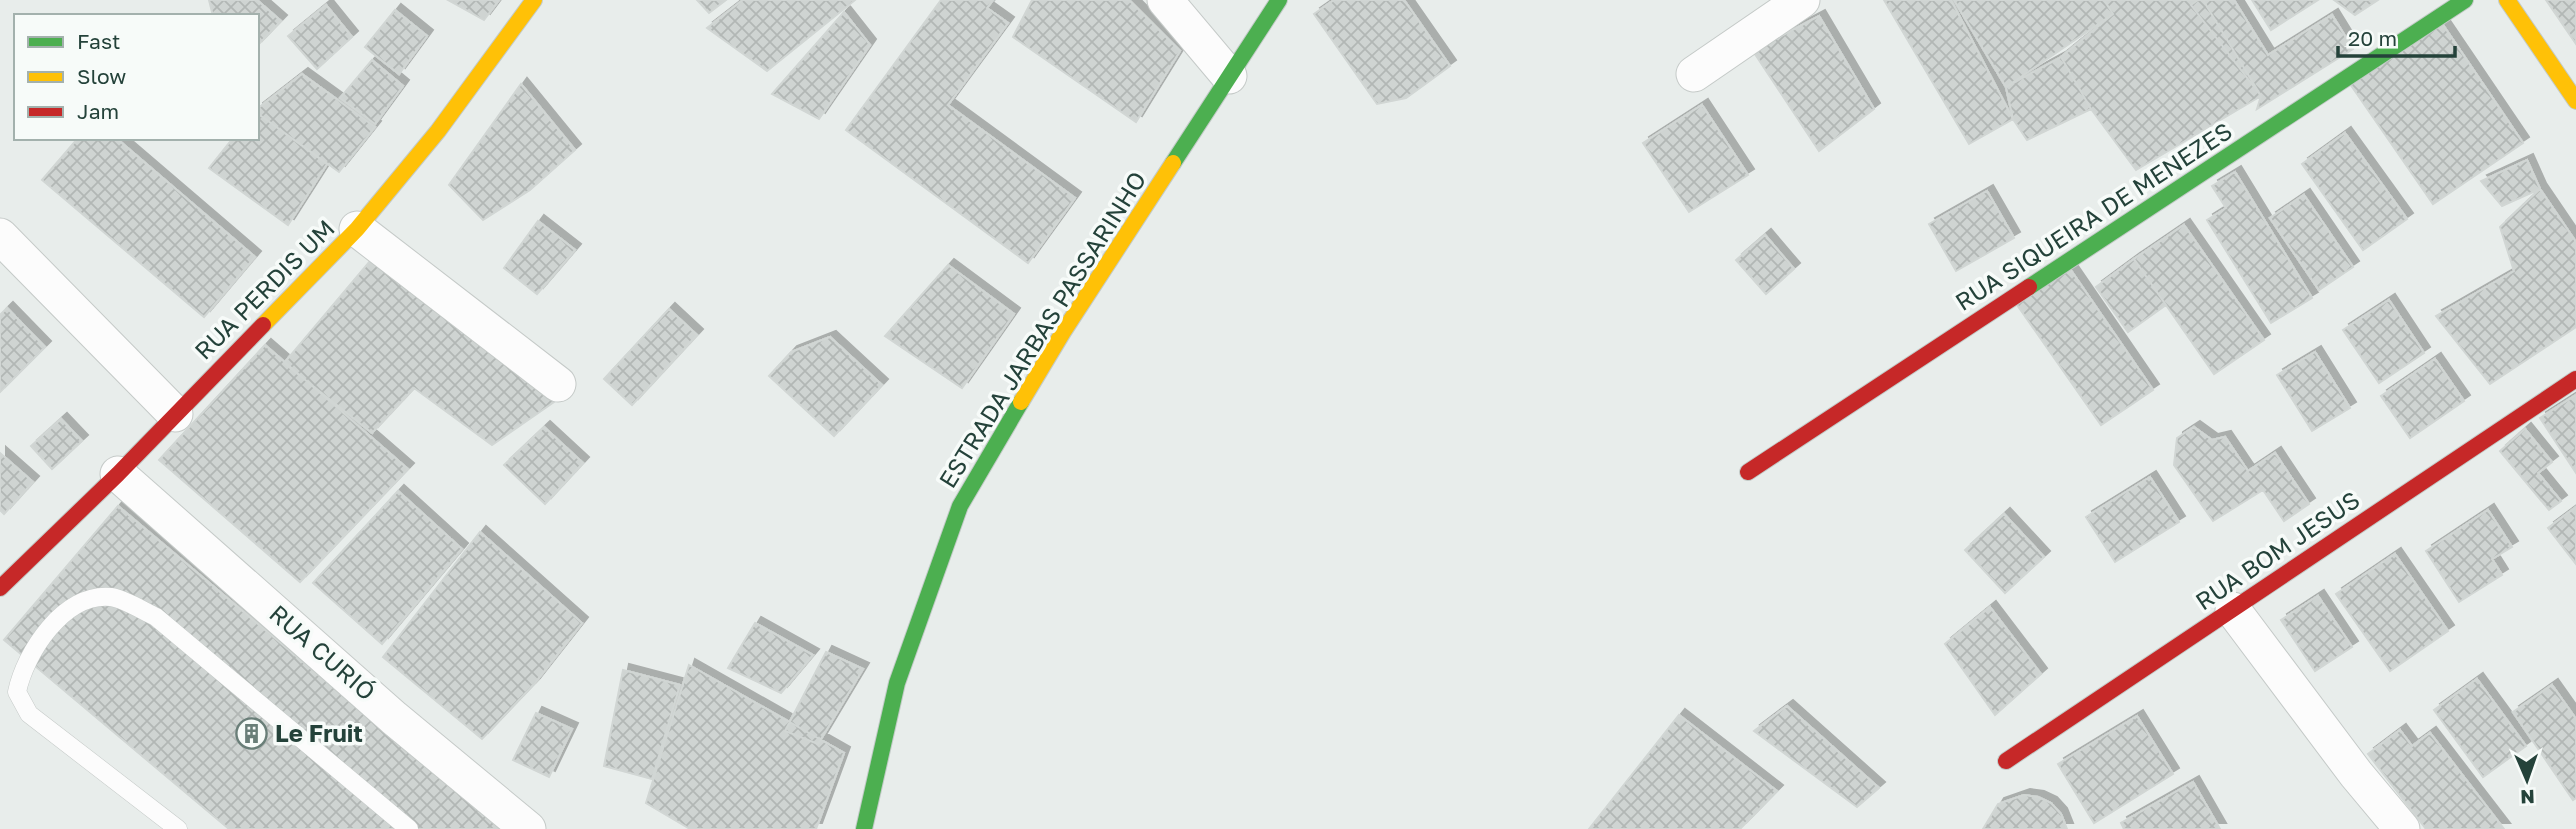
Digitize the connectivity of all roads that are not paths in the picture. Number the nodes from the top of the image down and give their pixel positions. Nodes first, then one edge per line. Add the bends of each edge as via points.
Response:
1 (534, 0) edge
2 (1165, 0) edge
3 (1279, 0) edge
4 (1802, 0) edge
5 (2465, 0) edge
6 (2507, 0) edge
7 (1694, 74) dead end
8 (1229, 76) junction
9 (2576, 101) edge
10 (357, 229) junction
11 (0, 236) edge
12 (2576, 379) edge
13 (558, 384) dead end
14 (175, 414) junction
15 (1748, 472) dead end
16 (118, 474) junction
17 (0, 588) edge
18 (2232, 610) junction
19 (2006, 761) dead end
20 (178, 829) edge
21 (409, 829) edge
22 (528, 829) edge
23 (863, 829) edge
24 (2402, 829) edge

1 - 10 street, RUA PERDIS UM via 438,131
2 - 8 street
3 - 8 street, ESTRADA JARBAS PASSARINHO
4 - 7 street
5 - 15 street, RUA SIQUEIRA DE MENEZES
6 - 9 street
8 - 23 street, ESTRADA JARBAS PASSARINHO via 1063,332 960,506 897,683
10 - 13 street
10 - 14 street, RUA PERDIS UM
11 - 14 street
12 - 18 street, RUA BOM JESUS
14 - 16 street, RUA PERDIS UM
16 - 17 street, RUA PERDIS UM
16 - 22 street, RUA CURIÓ via 394,718
18 - 19 street, RUA BOM JESUS
18 - 24 street
20 - 21 lane via 29,714 16,692 22,667 57,618 88,599 112,597 156,617

